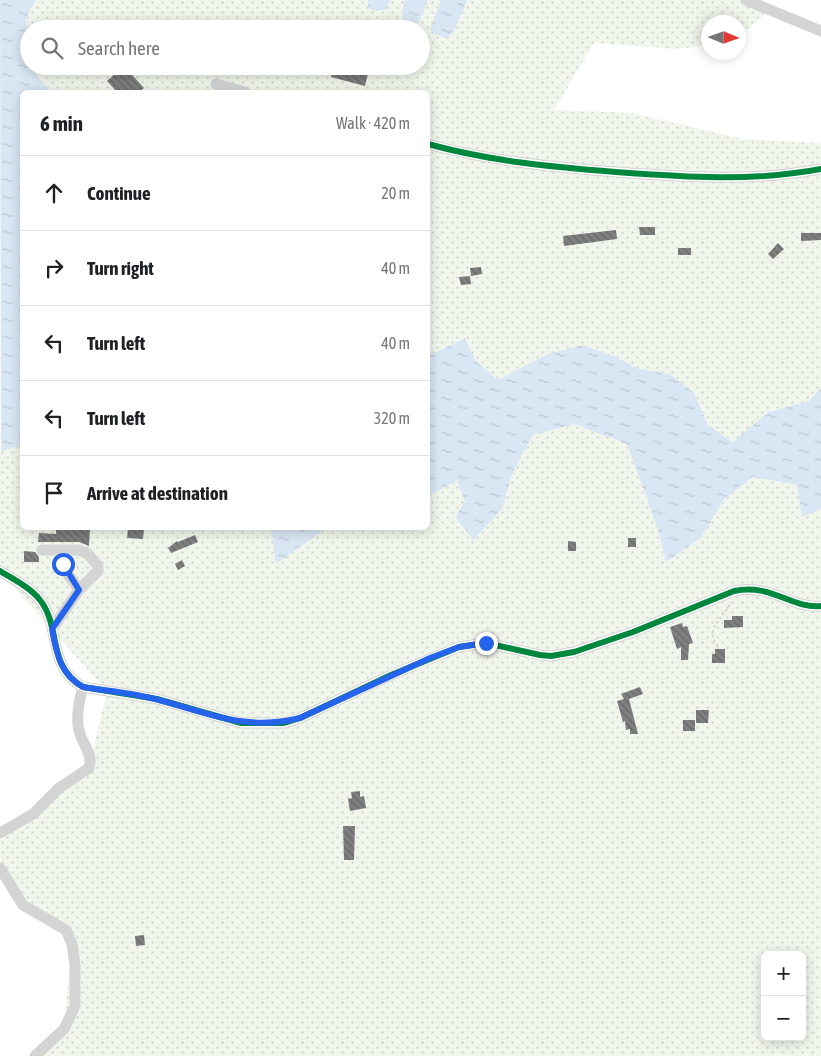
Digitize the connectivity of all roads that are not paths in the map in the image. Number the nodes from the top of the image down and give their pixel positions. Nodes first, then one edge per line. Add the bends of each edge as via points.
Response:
1 (746, 0) edge
2 (821, 31) edge
3 (216, 84) dead end
4 (237, 90) edge
5 (430, 144) edge
6 (821, 169) edge
7 (42, 550) dead end
8 (63, 552) junction
9 (0, 571) edge
10 (79, 590) junction
11 (821, 606) edge
12 (52, 629) junction
13 (83, 687) junction
14 (0, 833) edge
15 (0, 868) edge
16 (35, 1056) edge

1 - 2 street
3 - 4 street
5 - 6 street via 482,157 534,164 699,178 745,178
7 - 8 street
8 - 10 street via 63,564
8 - 10 street via 79,550 88,554 98,566 98,571
9 - 12 street via 40,600
10 - 12 street
11 - 13 street via 806,605 758,589 734,591 574,652 540,656 486,643 459,647 284,723 242,723 157,699
12 - 13 street via 62,666 68,676
13 - 14 street via 79,728 90,758 89,768 59,788 33,814
15 - 16 street via 23,905 66,930 72,944 75,1006 64,1028

